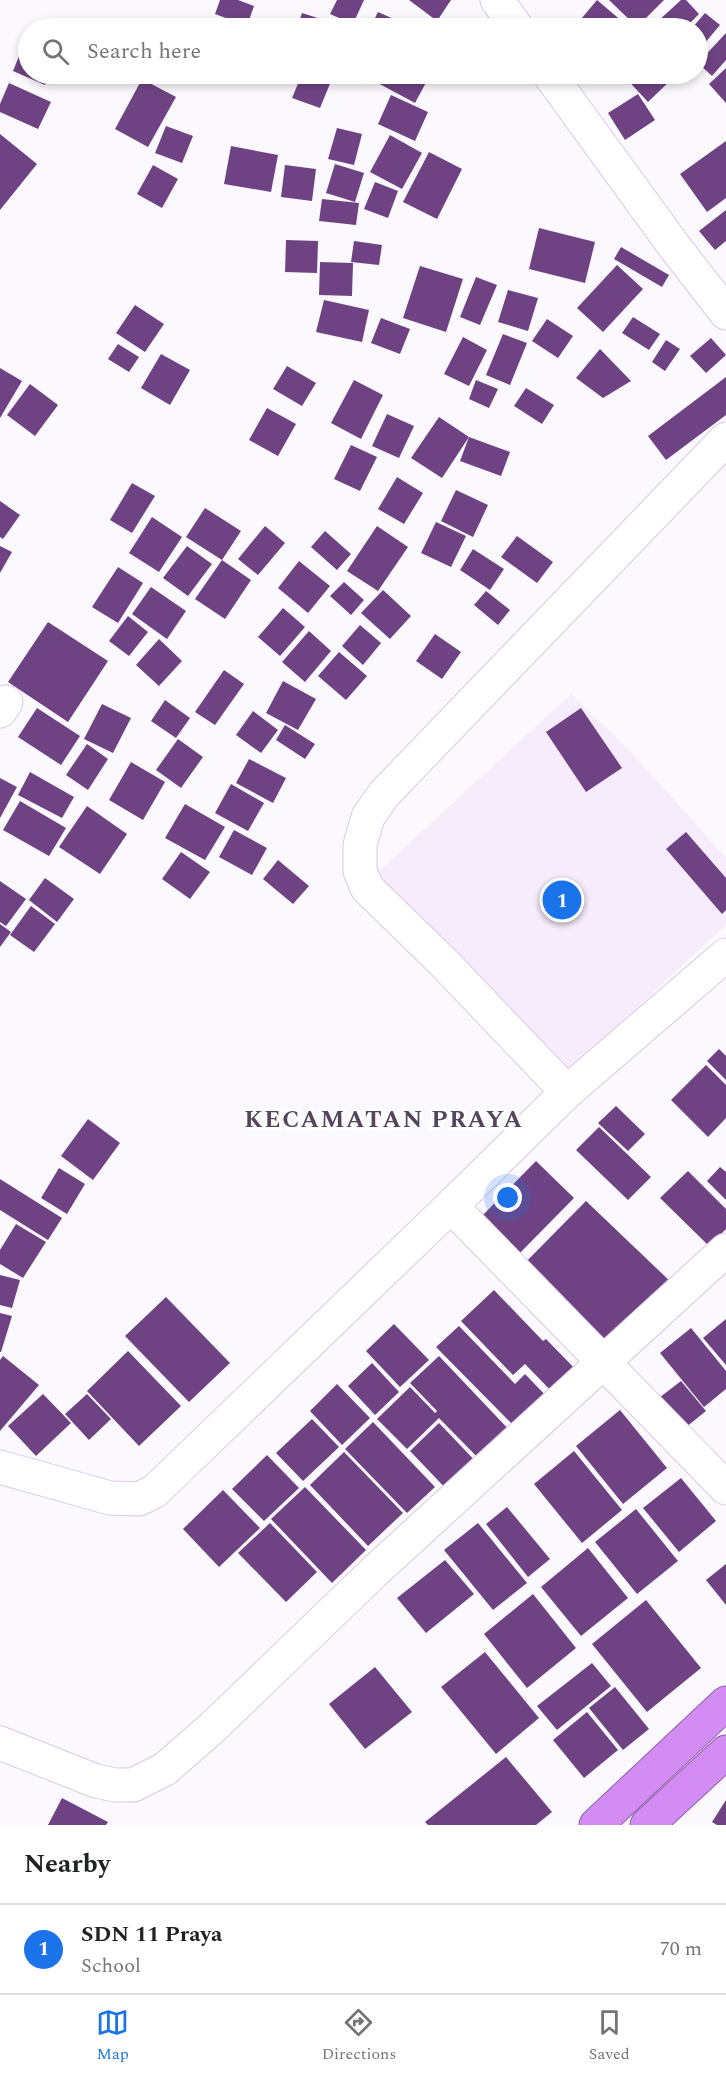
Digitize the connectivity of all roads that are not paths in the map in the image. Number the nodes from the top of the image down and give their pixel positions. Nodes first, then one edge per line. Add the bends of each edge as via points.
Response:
1 (497, 0) edge
2 (510, 18) edge
3 (556, 84) edge
4 (726, 313) edge
5 (726, 439) edge
6 (726, 955) edge
7 (567, 1092) junction
8 (452, 1206) junction
9 (726, 1250) edge
10 (604, 1362) junction
11 (0, 1467) edge
12 (726, 1488) edge
13 (726, 1703) edge
14 (0, 1743) edge
15 (726, 1752) edge
16 (596, 1825) edge
17 (647, 1825) edge

1 - 2 street
3 - 4 street
5 - 7 street via 384,794 368,817 360,845 360,871 367,888
6 - 7 street
7 - 8 street
8 - 10 street
8 - 11 street via 155,1491 139,1500 110,1498
9 - 10 street
10 - 12 street
10 - 14 street via 165,1769 133,1785 115,1785
13 - 16 highway
15 - 17 highway

